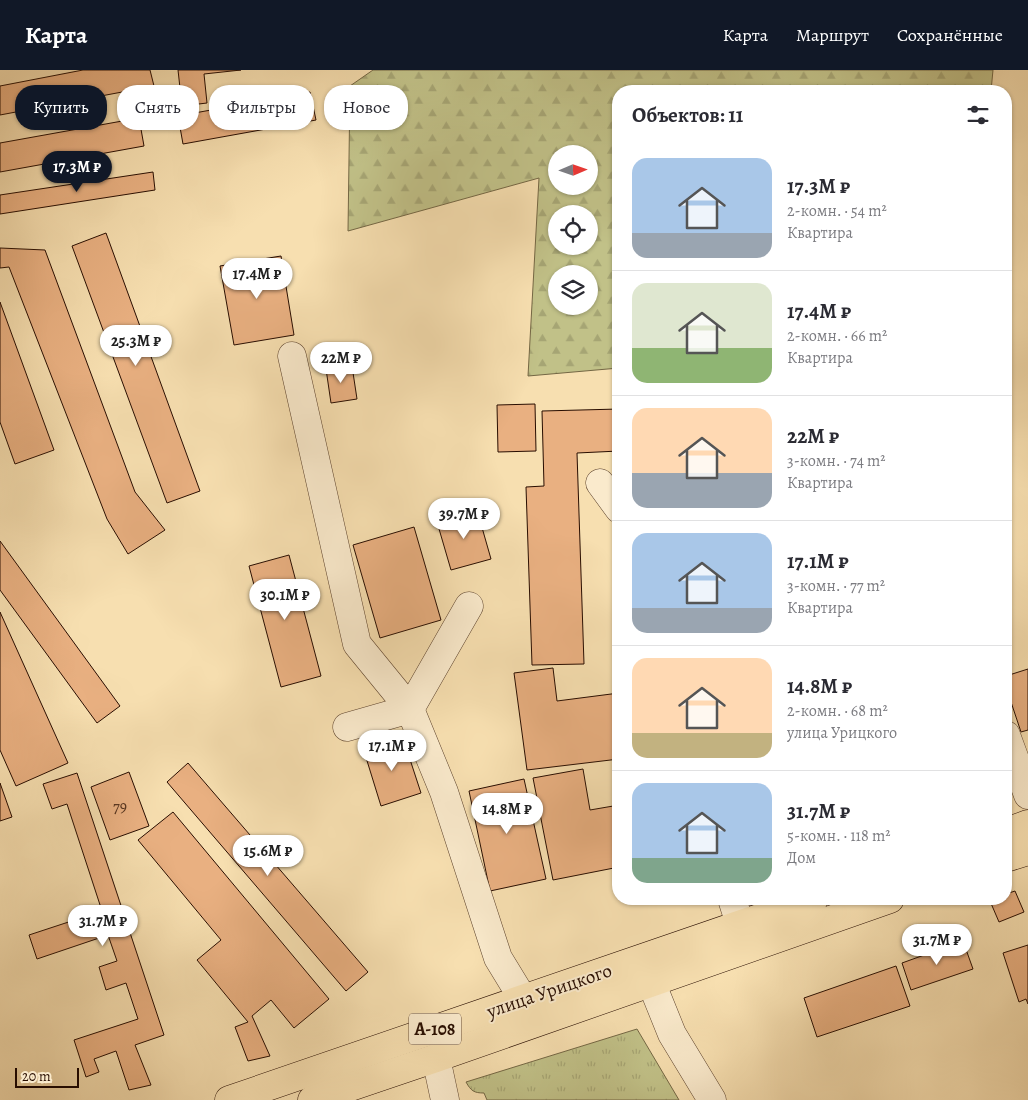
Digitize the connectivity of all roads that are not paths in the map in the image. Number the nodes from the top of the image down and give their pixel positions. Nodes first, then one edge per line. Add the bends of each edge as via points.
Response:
1 (292, 356) dead end
2 (600, 483) dead end
3 (612, 499) edge
4 (469, 606) dead end
5 (410, 709) junction
6 (347, 727) dead end
7 (1012, 751) edge
8 (1028, 795) edge
9 (1028, 824) edge
10 (1012, 830) edge
11 (1028, 851) edge
12 (1012, 856) edge
13 (734, 905) edge
14 (796, 905) edge
15 (869, 905) edge
16 (740, 924) junction
17 (646, 970) junction
18 (523, 999) junction
19 (436, 1058) junction
20 (229, 1100) edge
21 (312, 1100) edge
22 (446, 1100) edge
23 (712, 1100) edge

1 - 5 lane via 357,644
2 - 3 lane
4 - 5 lane
5 - 6 lane
5 - 18 lane via 444,792 498,958
7 - 8 lane
9 - 10 highway
11 - 12 highway
13 - 16 lane
14 - 16 highway, А-108
15 - 17 highway, А-108
16 - 17 highway, А-108
17 - 18 highway, улица Урицкого / А-108
17 - 19 highway, улица Урицкого / А-108
17 - 23 lane via 672,1034
18 - 20 highway, улица Урицкого / А-108
19 - 21 highway, улица Урицкого / А-108
19 - 22 lane

